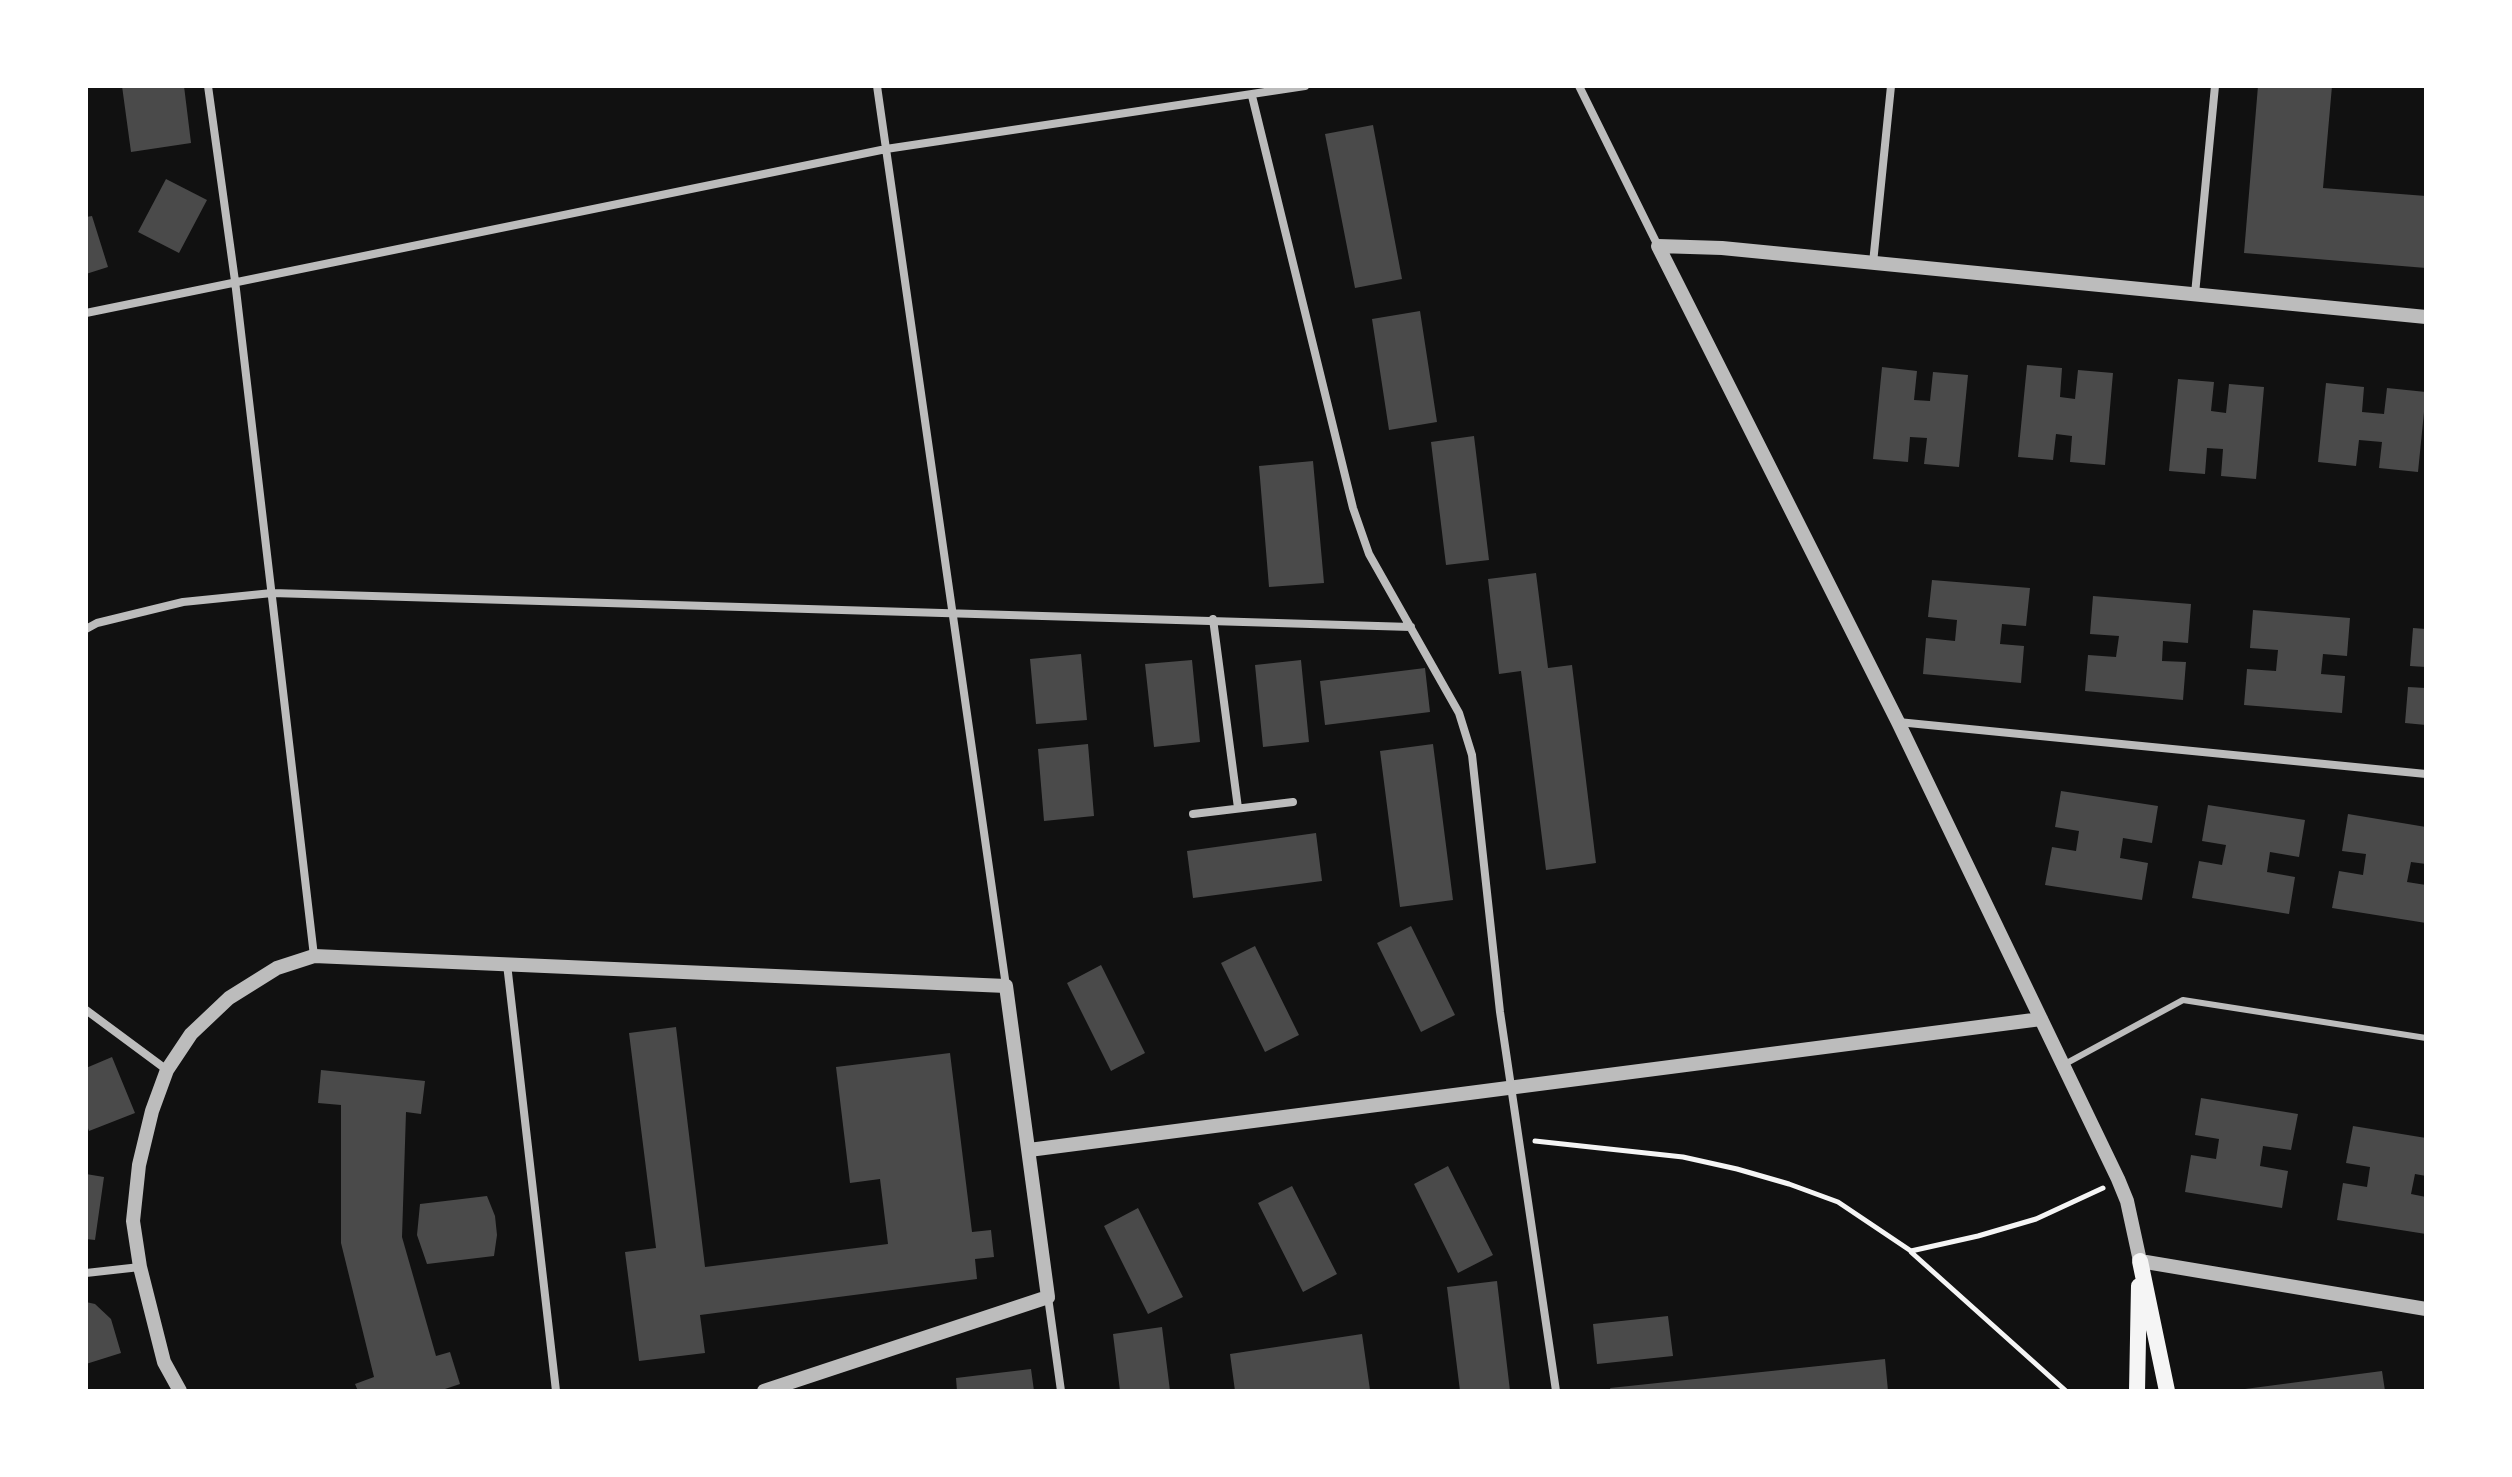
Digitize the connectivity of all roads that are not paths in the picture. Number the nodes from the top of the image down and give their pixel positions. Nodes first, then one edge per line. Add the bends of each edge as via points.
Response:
1 (208, 86) edge
2 (877, 86) edge
3 (1305, 86) edge
4 (1579, 86) edge
5 (1891, 86) edge
6 (2215, 86) edge
7 (1252, 96) junction
8 (886, 149) junction
9 (1658, 246) junction
10 (1873, 263) junction
11 (235, 281) junction
12 (2195, 294) junction
13 (86, 313) edge
14 (2426, 317) edge
15 (272, 593) junction
16 (954, 612) junction
17 (1213, 619) junction
18 (1411, 627) junction
19 (86, 629) edge
20 (1898, 722) junction
21 (2426, 774) edge
22 (1293, 802) dead end
23 (1238, 808) junction
24 (1193, 814) dead end
25 (314, 956) junction
26 (507, 964) junction
27 (1006, 986) junction
28 (86, 1010) edge
29 (2041, 1019) junction
30 (2426, 1038) edge
31 (2063, 1065) junction
32 (167, 1070) junction
33 (1510, 1088) junction
34 (1029, 1150) junction
35 (2140, 1261) junction
36 (140, 1267) junction
37 (86, 1273) edge
38 (1048, 1297) junction
39 (2426, 1309) edge
40 (180, 1391) edge
41 (556, 1391) edge
42 (764, 1391) edge
43 (1061, 1391) edge
44 (1556, 1391) edge
45 (2137, 1391) edge
46 (2167, 1391) edge

1 - 11 street
2 - 8 street
3 - 7 street
4 - 9 street
5 - 10 street
6 - 12 street
7 - 8 street
7 - 18 street via 1353,508 1369,554
8 - 11 street
8 - 16 street
9 - 10 street
9 - 20 street
10 - 12 street
11 - 13 street
11 - 15 street
12 - 14 street
15 - 16 street
15 - 19 street via 183,602
15 - 25 street
16 - 17 street
16 - 27 street
17 - 18 street
17 - 23 street
18 - 33 street via 1459,713 1472,755
20 - 21 street
20 - 29 street
22 - 23 street
23 - 24 street
25 - 26 street
25 - 32 street via 277,968 229,998 191,1034
26 - 27 street
26 - 41 street
27 - 34 street
28 - 32 street
29 - 31 street
29 - 33 street
30 - 31 lane via 2183,1000
31 - 35 street via 2118,1179
32 - 36 street via 139,1165 133,1221
33 - 34 street
33 - 44 street
34 - 38 street
35 - 39 street
35 - 45 main road
35 - 46 main road
36 - 37 street
36 - 40 street via 164,1362
38 - 42 street
38 - 43 street

